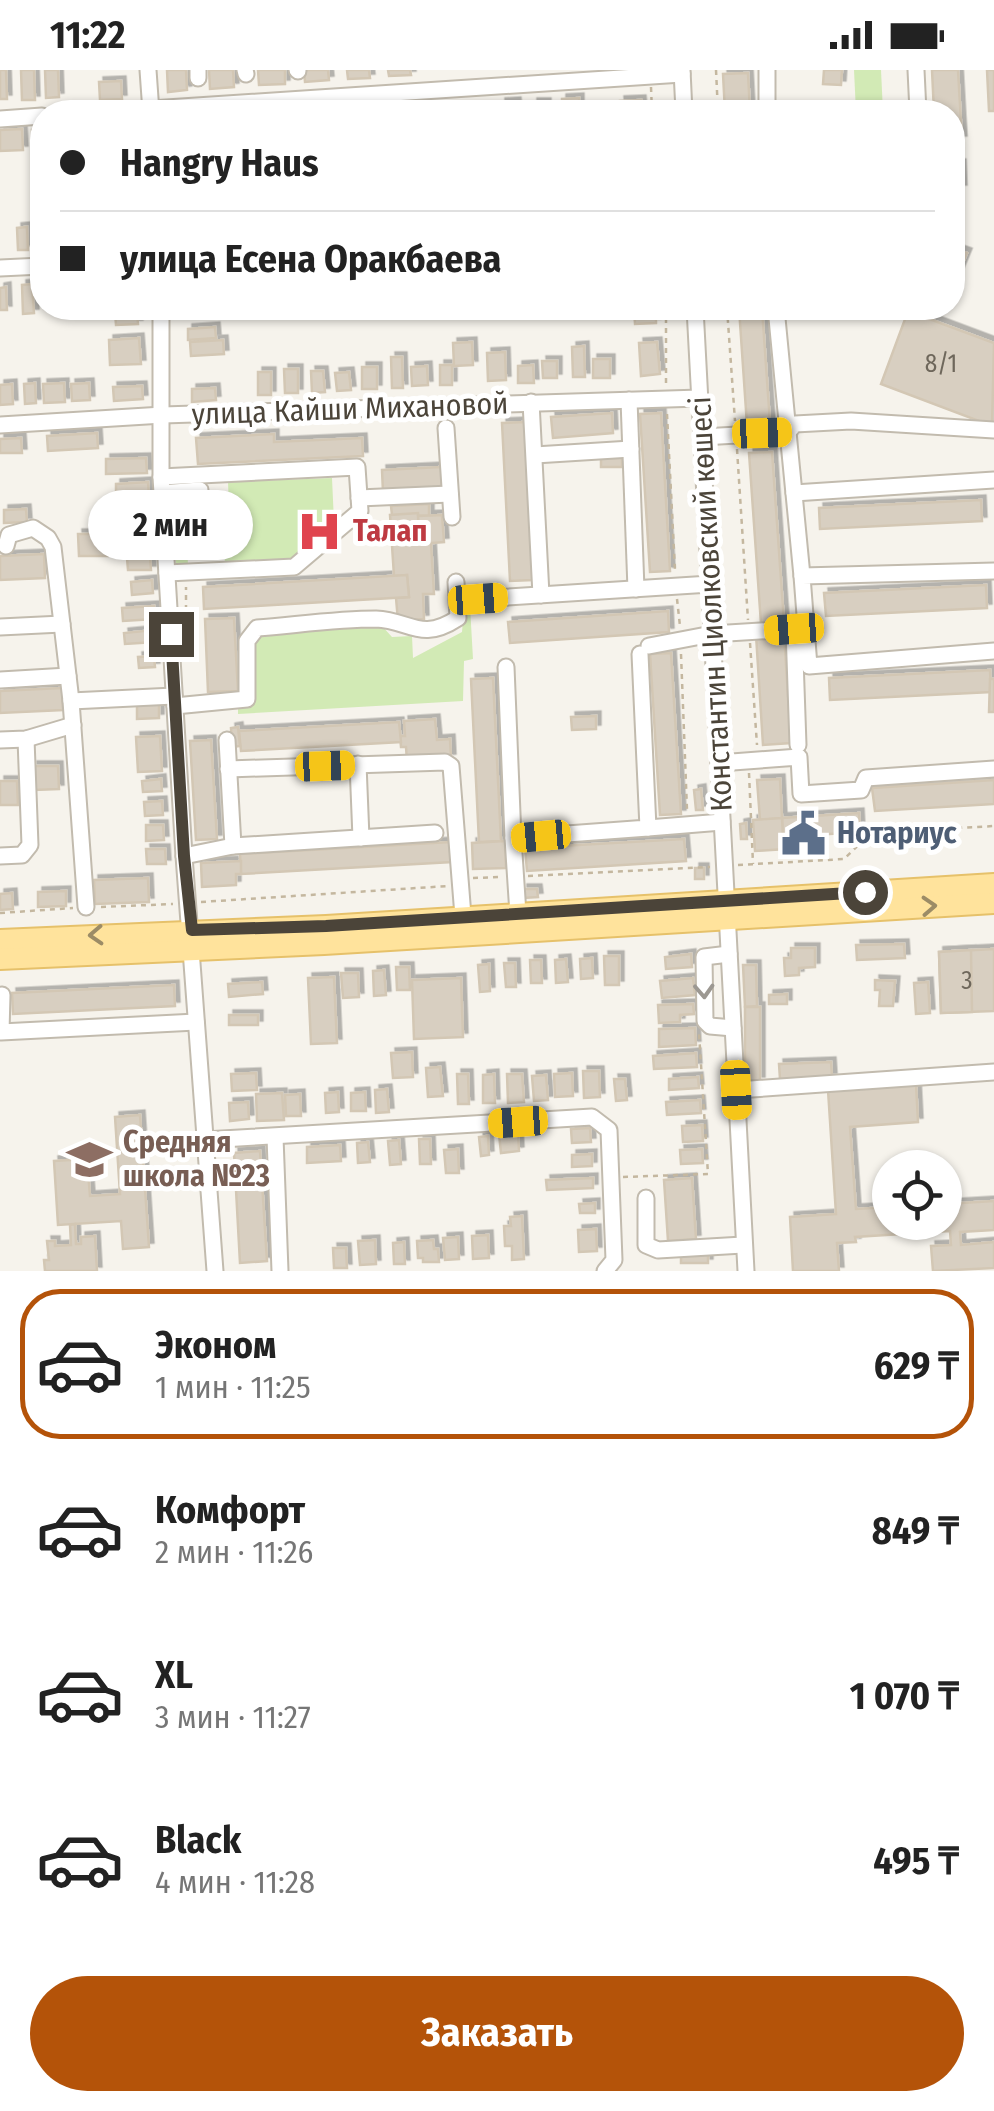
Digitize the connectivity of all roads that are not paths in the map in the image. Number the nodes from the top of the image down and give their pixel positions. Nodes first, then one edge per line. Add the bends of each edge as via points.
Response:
1 (148, 70) edge
2 (767, 70) edge
3 (916, 70) edge
4 (682, 72) edge
5 (149, 100) edge
6 (307, 100) edge
7 (683, 100) edge
8 (767, 100) edge
9 (917, 100) edge
10 (30, 117) edge
11 (0, 119) edge
12 (30, 267) edge
13 (0, 268) edge
14 (161, 320) edge
15 (696, 320) edge
16 (777, 320) edge
17 (700, 398) junction
18 (629, 400) junction
19 (531, 402) junction
20 (162, 415) junction
21 (0, 425) edge
22 (446, 428) dead end
23 (994, 430) edge
24 (788, 432) junction
25 (702, 437) junction
26 (632, 449) junction
27 (535, 455) junction
28 (994, 480) edge
29 (162, 485) junction
30 (200, 490) dead end
31 (794, 492) junction
32 (450, 494) junction
33 (359, 498) junction
34 (452, 517) dead end
35 (6, 546) dead end
36 (994, 571) edge
37 (167, 573) junction
38 (802, 576) junction
39 (456, 582) dead end
40 (710, 584) junction
41 (636, 589) junction
42 (541, 595) junction
43 (478, 599) dead end
44 (62, 624) junction
45 (0, 627) edge
46 (800, 628) junction
47 (712, 634) junction
48 (994, 652) edge
49 (506, 667) dead end
50 (68, 676) junction
51 (0, 680) edge
52 (71, 701) junction
53 (175, 701) junction
54 (73, 726) junction
55 (26, 739) junction
56 (0, 740) edge
57 (227, 740) dead end
58 (798, 746) dead end
59 (719, 762) junction
60 (358, 764) junction
61 (228, 769) junction
62 (994, 769) edge
63 (722, 822) junction
64 (648, 828) junction
65 (436, 834) dead end
66 (361, 838) junction
67 (513, 838) junction
68 (233, 846) junction
69 (0, 856) edge
70 (184, 856) junction
71 (994, 884) edge
72 (994, 902) edge
73 (86, 907) road end
74 (727, 910) junction
75 (518, 914) junction
76 (464, 916) junction
77 (0, 940) edge
78 (192, 940) junction
79 (729, 954) junction
80 (0, 958) edge
81 (2, 996) edge
82 (196, 1022) junction
83 (733, 1028) junction
84 (1, 1032) edge
85 (994, 1072) edge
86 (736, 1090) junction
87 (275, 1138) junction
88 (205, 1140) junction
89 (646, 1198) dead end
90 (744, 1245) junction
91 (215, 1271) edge
92 (280, 1271) edge
93 (605, 1271) edge
94 (746, 1271) edge

1 - 5 street
2 - 8 street
3 - 9 street
4 - 6 street
4 - 7 street
10 - 11 street
12 - 13 street
14 - 20 street
15 - 17 street, Константин Циолковский көшесі
16 - 24 street
17 - 18 street, улица Кайши Михановой
17 - 25 street, Константин Циолковский көшесі
18 - 19 street, улица Кайши Михановой
18 - 26 street
19 - 20 street, улица Кайши Михановой
19 - 27 street
20 - 21 street, улица Кайши Михановой
20 - 29 street
22 - 32 street
23 - 24 street via 851,420 795,424
24 - 25 street
24 - 31 street
25 - 40 street, Константин Циолковский көшесі
26 - 27 street
26 - 41 street
27 - 42 street
28 - 31 street
29 - 30 street
29 - 33 street via 357,467
29 - 37 street
31 - 38 street
32 - 33 street
32 - 34 street
33 - 37 street via 360,512 294,567
35 - 44 street via 9,535 33,528 48,538
36 - 38 street
37 - 53 street
38 - 46 street
39 - 53 street via 458,618 444,627 415,630 380,619 257,628 246,640 247,699
40 - 41 street
40 - 47 street, Константин Циолковский көшесі
41 - 42 street
42 - 43 street
44 - 45 street
44 - 50 street
46 - 47 street
46 - 48 street via 810,666
46 - 58 street
47 - 59 street, Константин Циолковский көшесі
47 - 64 street via 644,650
49 - 67 street
50 - 51 street
50 - 52 street
52 - 53 street
52 - 54 street
53 - 70 street
54 - 55 street
54 - 73 street
55 - 56 street
55 - 69 street via 30,845 22,855
57 - 61 street
59 - 62 street via 799,757 800,794 861,790 866,778
59 - 63 street, Константин Циолковский көшесі
60 - 61 street
60 - 66 street
60 - 76 street via 451,766
61 - 68 street
63 - 64 street
63 - 74 street, Константин Циолковский көшесі
64 - 67 street
65 - 66 street
66 - 68 street
67 - 75 street
68 - 70 street
70 - 78 street
71 - 74 main road
74 -> 72 main road
74 - 75 main road
74 - 78 main road via 324,944
74 - 79 street, Константин Циолковский көшесі
75 - 76 main road
76 - 78 main road
78 -> 77 main road
78 - 80 main road
78 - 82 street
79 - 83 street, Константин Циолковский көшесі
79 -> 83 street via 706,955 703,961 706,1021
81 - 84 street
82 - 84 street
82 - 88 street
83 - 86 street, Константин Циолковский көшесі
85 - 86 street
86 - 90 street, Константин Циолковский көшесі
87 - 88 street
87 - 92 street
87 - 93 street via 592,1117 610,1130 614,1260
88 - 91 street
89 - 90 street via 646,1245
90 - 94 street, Константин Циолковский көшесі

